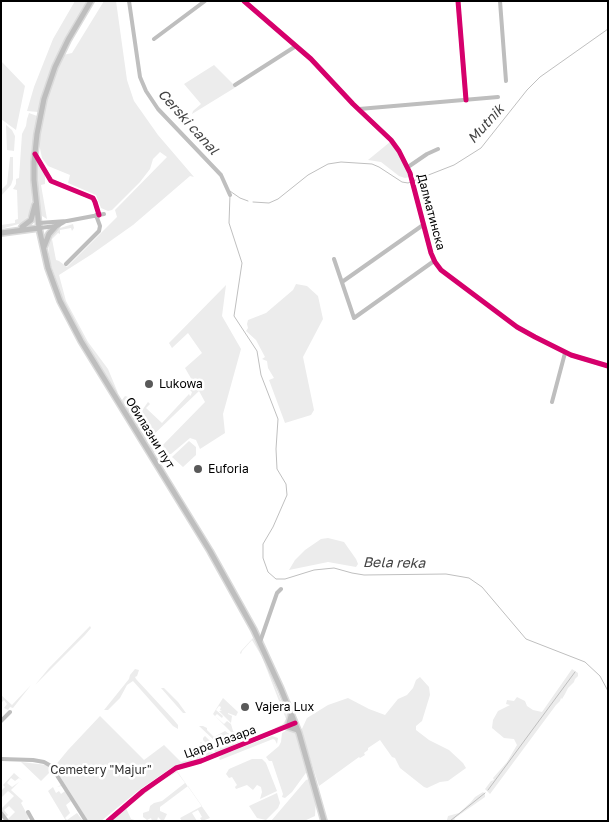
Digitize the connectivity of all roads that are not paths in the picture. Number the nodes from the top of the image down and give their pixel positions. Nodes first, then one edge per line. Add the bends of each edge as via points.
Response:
1 (91, 1) edge
2 (205, 1) edge
3 (244, 1) edge
4 (458, 1) edge
5 (500, 1) edge
6 (154, 39) dead end
7 (296, 46) junction
8 (506, 81) dead end
9 (235, 84) dead end
10 (498, 97) dead end
11 (466, 100) junction
12 (358, 110) junction
13 (438, 148) dead end
14 (35, 154) junction
15 (408, 167) junction
16 (36, 197) junction
17 (100, 215) junction
18 (67, 221) junction
19 (57, 225) junction
20 (39, 226) junction
21 (423, 226) junction
22 (22, 227) junction
23 (13, 231) junction
24 (1, 233) edge
25 (44, 250) junction
26 (334, 259) dead end
27 (434, 261) junction
28 (66, 264) dead end
29 (342, 282) junction
30 (565, 353) junction
31 (608, 366) edge
32 (552, 402) dead end
33 (281, 589) dead end
34 (260, 642) junction
35 (10, 712) dead end
36 (291, 714) junction
37 (1, 721) edge
38 (295, 723) junction
39 (288, 727) junction
40 (298, 730) junction
41 (1, 759) edge
42 (28, 812) dead end
43 (1, 813) edge
44 (7, 821) edge
45 (33, 821) edge
46 (86, 821) edge
47 (108, 821) edge
48 (324, 821) edge

1 - 14 main road, Обилазни пут via 53,72 41,113
2 - 6 street
3 - 7 street, Далматинска
4 - 11 street
5 - 8 street
7 - 9 street
7 - 12 street, Далматинска
10 - 11 street
11 - 12 street
12 - 15 street, Далматинска via 390,140
13 - 15 street, Далматинска
14 - 16 main road, Обилазни пут
14 - 17 street via 51,181 92,198
15 - 21 street, Далматинска
16 - 20 main road, Обилазни пут
16 - 22 main road via 33,216
17 - 18 street
17 - 28 street via 99,231
18 - 19 street
18 - 20 street
19 - 20 street
19 - 25 main road
20 - 22 main road
20 - 23 main road
20 - 25 main road, Обилазни пут
21 - 27 street, Далматинска
21 - 29 street, Далматинска
22 - 23 main road
23 - 24 main road
25 - 34 main road, Обилазни пут via 56,292 78,336 210,551
26 - 29 street, Далматинска
27 - 29 street, Далматинска via 354,318
27 - 30 street, Далматинска via 456,282 517,327
30 - 31 street, Далматинска
30 - 32 street
33 - 34 street
34 - 36 main road, Обилазни пут
35 - 37 street
36 - 38 main road, Обилазни пут
36 - 39 main road
38 - 39 street, Цара Лазара
38 - 40 main road, Обилазни пут
39 - 40 main road
39 - 47 street, Цара Лазара via 176,768
40 - 48 main road, Обилазни пут
41 - 46 street via 48,764
42 - 45 street
43 - 44 street

